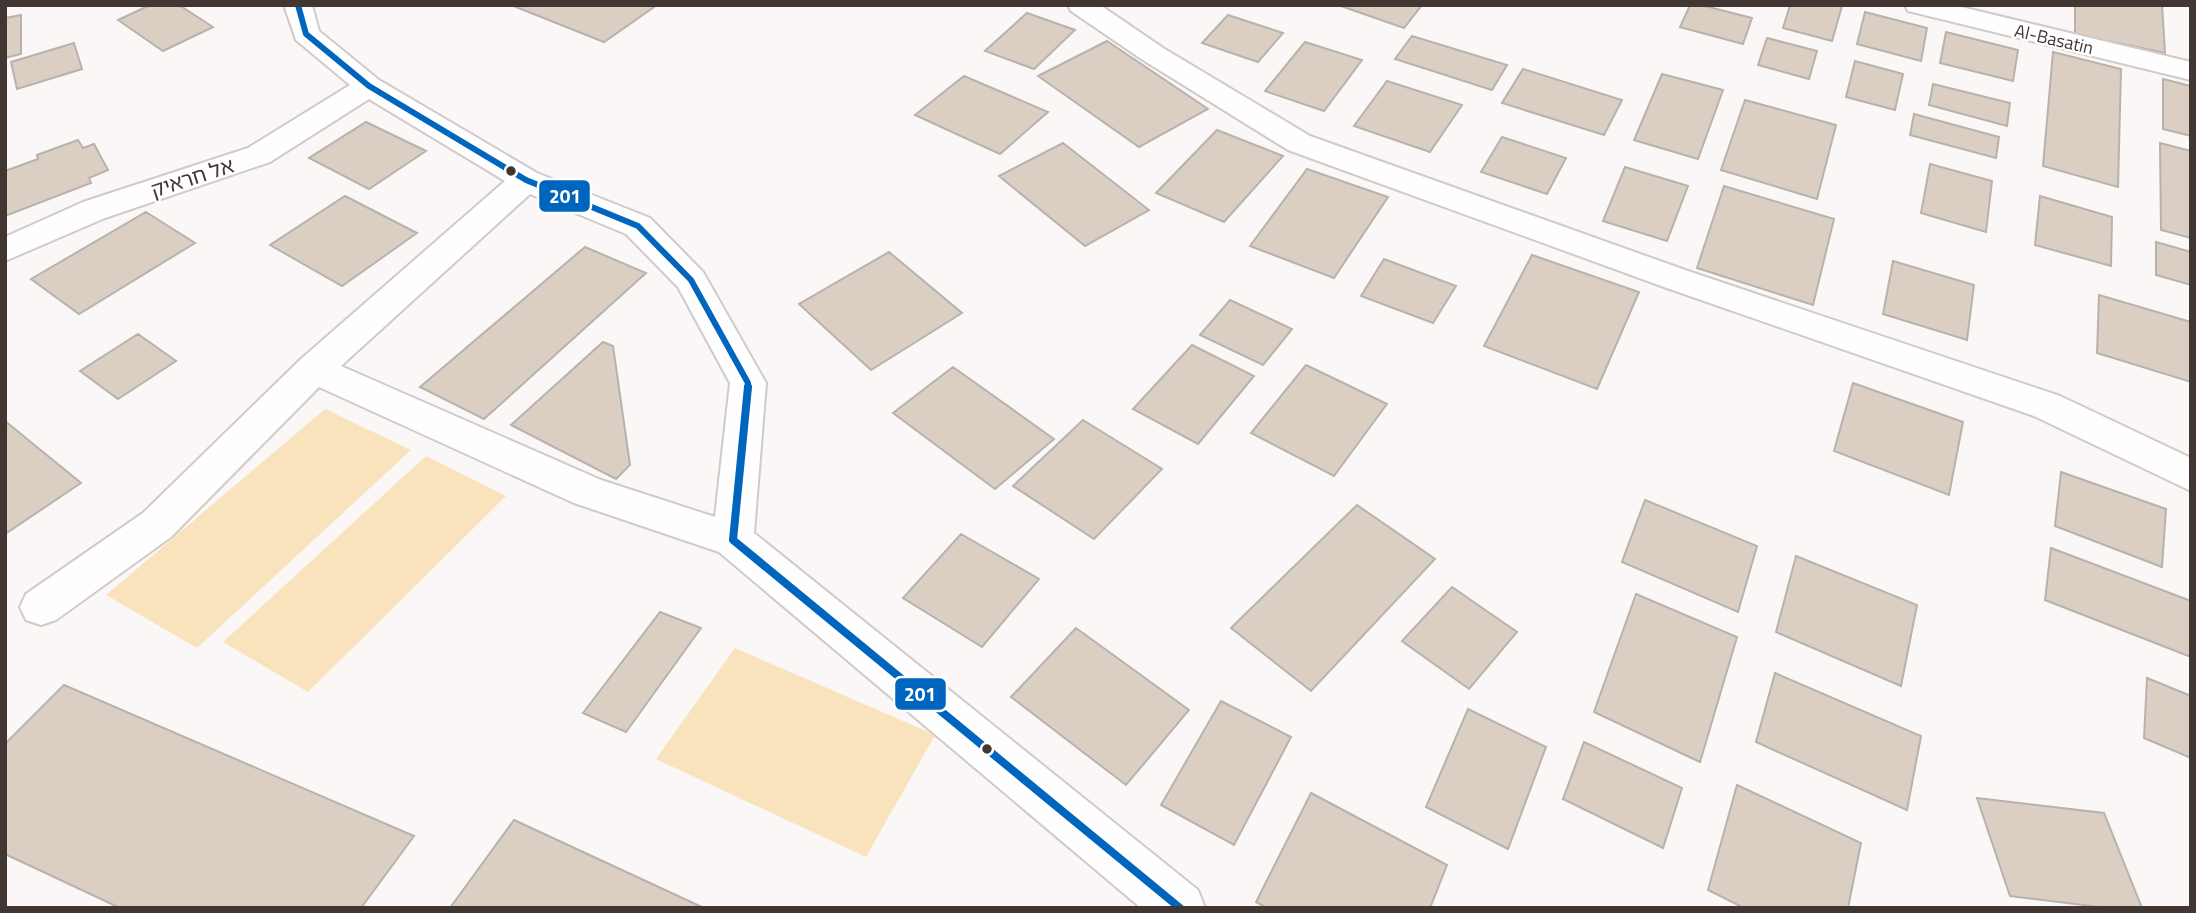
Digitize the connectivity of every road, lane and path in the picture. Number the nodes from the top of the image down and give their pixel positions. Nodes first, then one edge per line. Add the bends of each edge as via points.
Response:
1 (298, 5) edge
2 (1081, 5) edge
3 (1918, 5) edge
4 (2191, 71) edge
5 (369, 86) junction
6 (526, 180) junction
7 (5, 250) edge
8 (314, 369) junction
9 (2191, 476) edge
10 (733, 540) junction
11 (41, 607) dead end
12 (1180, 908) edge

1 - 5 street via 306,34
2 - 9 street via 1299,143 2047,406
3 - 4 street, Al-Basatin
5 - 6 street
5 - 7 street, אל חראיק via 259,155 94,210
6 - 8 street
6 - 10 street via 638,226 691,280 748,383
8 - 10 street via 588,492
8 - 11 street via 156,525
10 - 12 street

